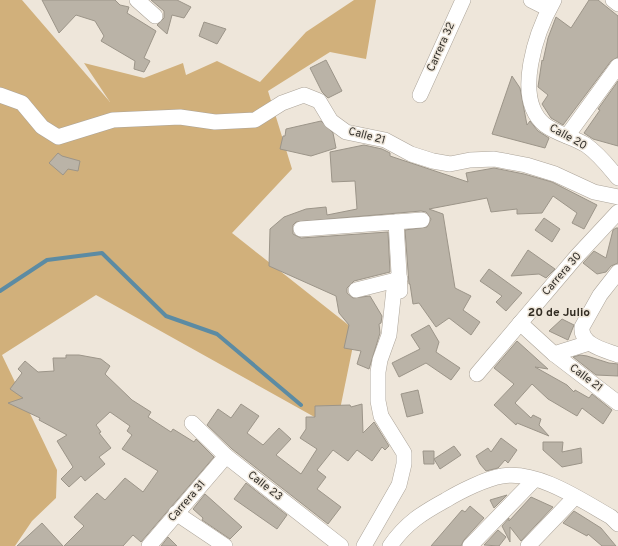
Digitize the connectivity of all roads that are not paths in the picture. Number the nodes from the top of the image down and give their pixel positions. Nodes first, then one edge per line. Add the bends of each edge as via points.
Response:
1 (137, 0) edge
2 (463, 0) edge
3 (532, 0) edge
4 (613, 0) edge
5 (551, 4) edge
6 (618, 4) edge
7 (155, 16) dead end
8 (618, 66) edge
9 (420, 94) dead end
10 (0, 95) edge
11 (567, 136) junction
12 (618, 178) edge
13 (618, 197) edge
14 (618, 212) edge
15 (422, 220) dead end
16 (396, 222) junction
17 (301, 228) dead end
18 (618, 272) edge
19 (398, 280) junction
20 (356, 290) dead end
21 (401, 310) dead end
22 (520, 323) junction
23 (589, 343) junction
24 (554, 354) junction
25 (618, 355) edge
26 (478, 374) dead end
27 (618, 403) edge
28 (192, 423) dead end
29 (226, 456) junction
30 (534, 480) junction
31 (575, 497) junction
32 (176, 513) junction
33 (618, 524) edge
34 (149, 546) edge
35 (225, 546) edge
36 (341, 546) edge
37 (364, 546) edge
38 (390, 546) edge
39 (470, 546) edge
40 (528, 546) edge

1 - 7 street
2 - 9 street, Carrera 32
3 - 5 street
4 - 6 street
5 - 11 street, Calle 20 via 532,53 528,91 533,109 545,124
8 - 11 street
10 - 13 street, Calle 21 via 22,103 42,127 58,137 113,120 180,117 215,122 254,120 282,103 304,95 319,101 331,121 346,132 385,140 411,154 450,164 494,159 526,165 555,174 594,192
11 - 12 street, Calle 20 via 586,145 600,156
14 - 22 street, Carrera 30
15 - 16 street
16 - 17 street
16 - 19 street
18 - 23 street via 600,295 582,327 582,336
19 - 20 street
19 - 21 street
19 - 37 street via 389,335 378,372 378,401 382,416 404,453 404,464 399,485
22 - 24 street, Calle 21
22 - 26 street, Carrera 30
23 - 24 street, Calle 21
23 - 25 street
24 - 27 street, Calle 21
28 - 29 street, Calle 23
29 - 32 street, Carrera 31
29 - 36 street, Calle 23
30 - 31 street via 545,482
30 - 38 street via 500,476 457,493 422,513 402,530
30 - 39 street
31 - 33 street via 612,517
31 - 40 street
32 - 34 street, Carrera 31
32 - 35 street

